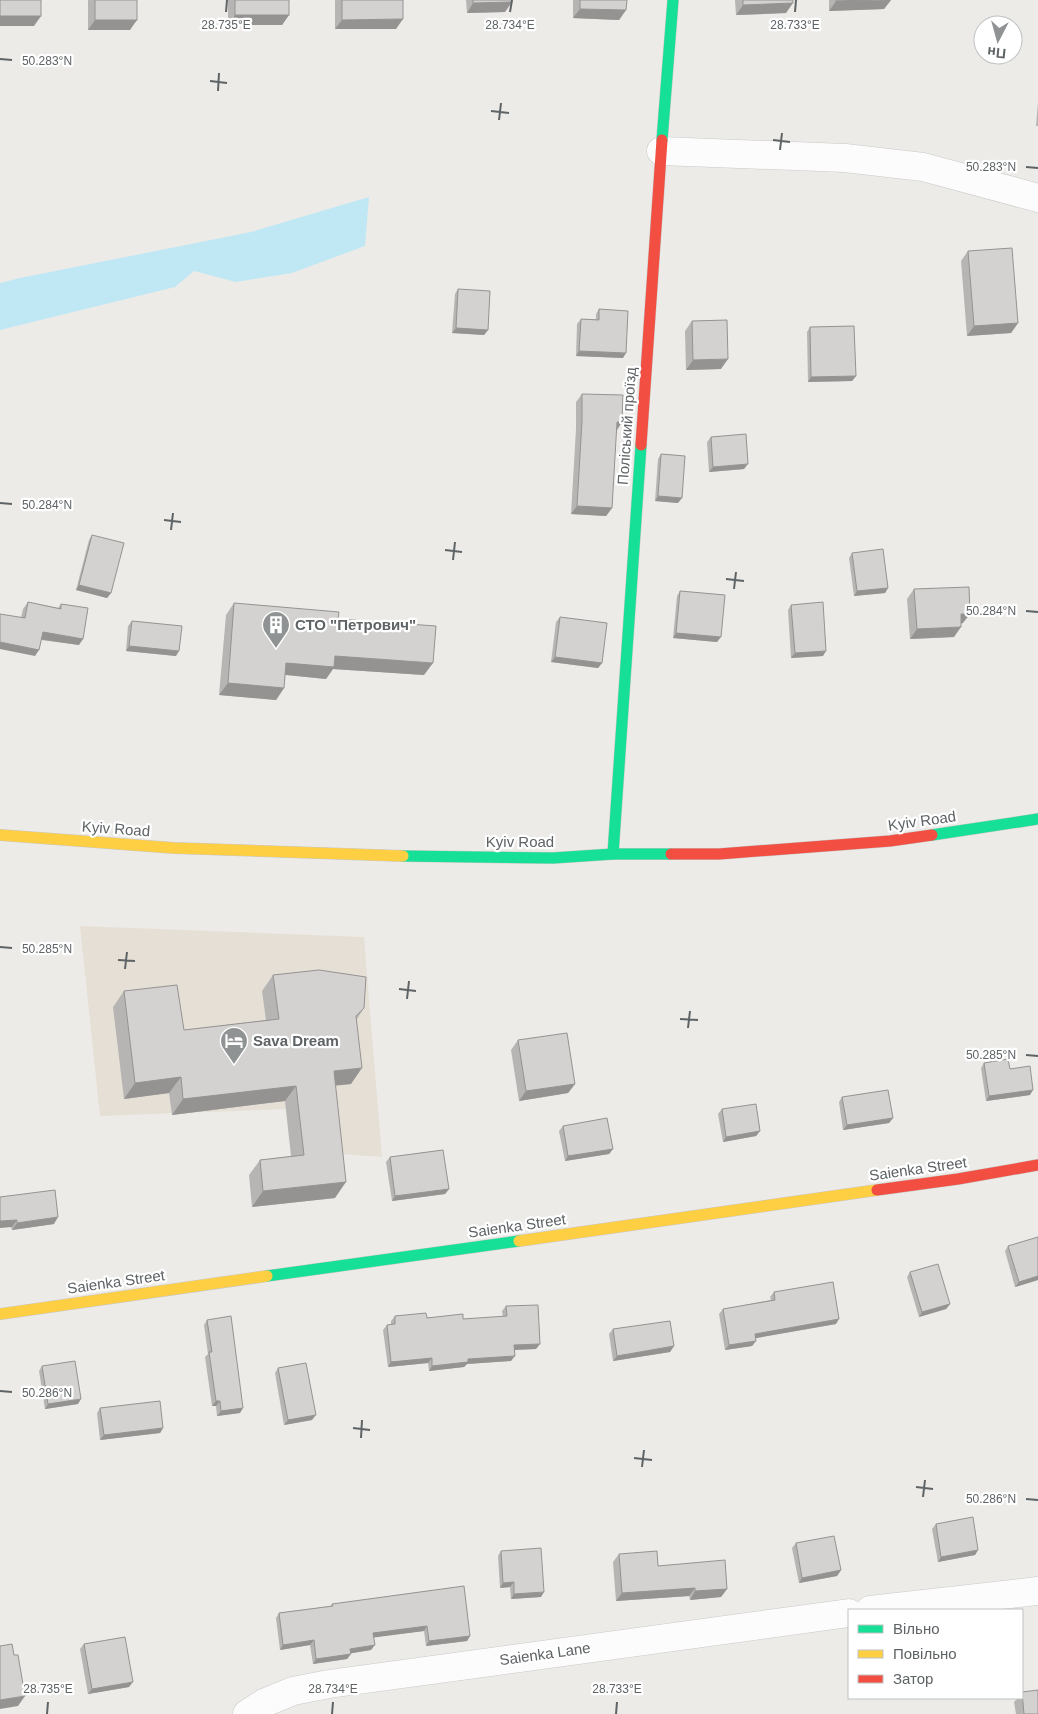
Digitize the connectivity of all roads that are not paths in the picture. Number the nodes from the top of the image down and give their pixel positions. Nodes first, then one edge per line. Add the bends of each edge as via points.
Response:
1 (673, 0) edge
2 (661, 151) junction
3 (1038, 198) edge
4 (1038, 819) edge
5 (0, 835) edge
6 (613, 854) junction
7 (1038, 1165) edge
8 (0, 1314) edge
9 (1038, 1591) edge
10 (879, 1609) edge
11 (848, 1613) edge
12 (247, 1714) edge

1 - 2 street, Поліський проїзд
2 - 3 street via 845,158 923,167
2 - 6 street, Поліський проїзд
4 - 6 street, Kyiv Road via 890,841 719,854
5 - 6 street, Kyiv Road via 174,848 383,856 553,858
7 - 8 street, Saienka Street
9 - 10 street
11 - 12 street, Saienka Lane via 329,1684 293,1691

